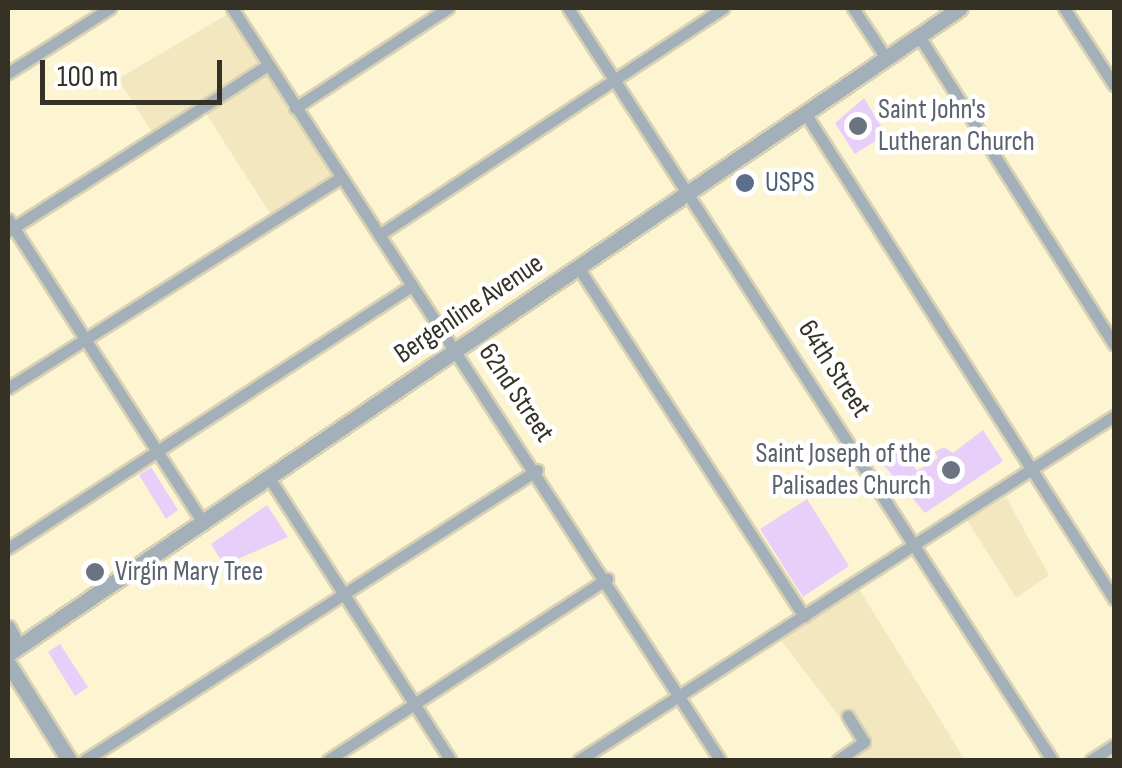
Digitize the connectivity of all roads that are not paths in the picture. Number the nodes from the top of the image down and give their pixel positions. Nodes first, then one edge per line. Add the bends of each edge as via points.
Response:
1 (110, 8) edge
2 (232, 8) edge
3 (448, 8) edge
4 (568, 8) edge
5 (723, 8) edge
6 (852, 8) edge
7 (960, 8) edge
8 (1064, 8) edge
9 (919, 36) junction
10 (886, 58) junction
11 (268, 65) junction
12 (8, 73) edge
13 (615, 77) junction
14 (1114, 85) edge
15 (295, 108) junction
16 (805, 113) junction
17 (340, 178) junction
18 (688, 191) junction
19 (9, 226) edge
20 (379, 235) junction
21 (578, 267) junction
22 (412, 286) junction
23 (85, 340) junction
24 (1114, 345) edge
25 (456, 348) junction
26 (8, 388) edge
27 (1114, 416) edge
28 (158, 452) junction
29 (1032, 469) junction
30 (537, 470) junction
31 (268, 476) junction
32 (201, 520) junction
33 (915, 544) junction
34 (8, 548) edge
35 (606, 579) junction
36 (344, 594) junction
37 (1114, 599) edge
38 (804, 616) junction
39 (8, 628) edge
40 (13, 650) edge
41 (8, 663) edge
42 (679, 696) junction
43 (414, 705) junction
44 (848, 716) dead end
45 (1114, 745) edge
46 (69, 760) edge
47 (85, 760) edge
48 (328, 760) edge
49 (450, 760) edge
50 (579, 760) edge
51 (720, 760) edge
52 (838, 760) edge
53 (1052, 760) edge
54 (1091, 760) edge

1 - 12 street
2 - 11 street, 62nd Street
3 - 15 street
4 - 13 street, 64th Street
5 - 13 street
6 - 10 street
7 - 9 street, Bergenline Avenue
8 - 14 street
9 - 10 street, Bergenline Avenue
9 - 24 street
10 - 16 street, Bergenline Avenue
11 - 15 street, 62nd Street
11 - 19 street
13 - 18 street, 64th Street
13 - 20 street
15 - 17 street, 62nd Street
16 - 18 street, Bergenline Avenue
16 - 29 street
17 - 20 street, 62nd Street
17 - 23 street
18 - 21 street, Bergenline Avenue
18 - 33 street, 64th Street
19 - 23 street
20 - 22 street, 62nd Street
21 - 25 street, Bergenline Avenue
21 - 38 street
22 - 25 street, 62nd Street
22 - 28 street
23 - 26 street
23 - 28 street
25 - 30 street, 62nd Street
25 - 31 street, Bergenline Avenue
27 - 29 street
28 - 32 street
28 - 34 street
29 - 33 street
29 - 37 street
30 - 35 street, 62nd Street
30 - 36 street
31 - 32 street, Bergenline Avenue
31 - 36 street
32 - 40 street, Bergenline Avenue
33 - 38 street
33 - 53 street, 64th Street
35 - 42 street, 62nd Street
35 - 43 street
36 - 43 street
36 - 47 street
38 - 42 street
39 - 40 street
41 - 46 street
42 - 50 street
42 - 51 street, 62nd Street
43 - 48 street
43 - 49 street
44 - 52 street via 864,742
45 - 54 street

